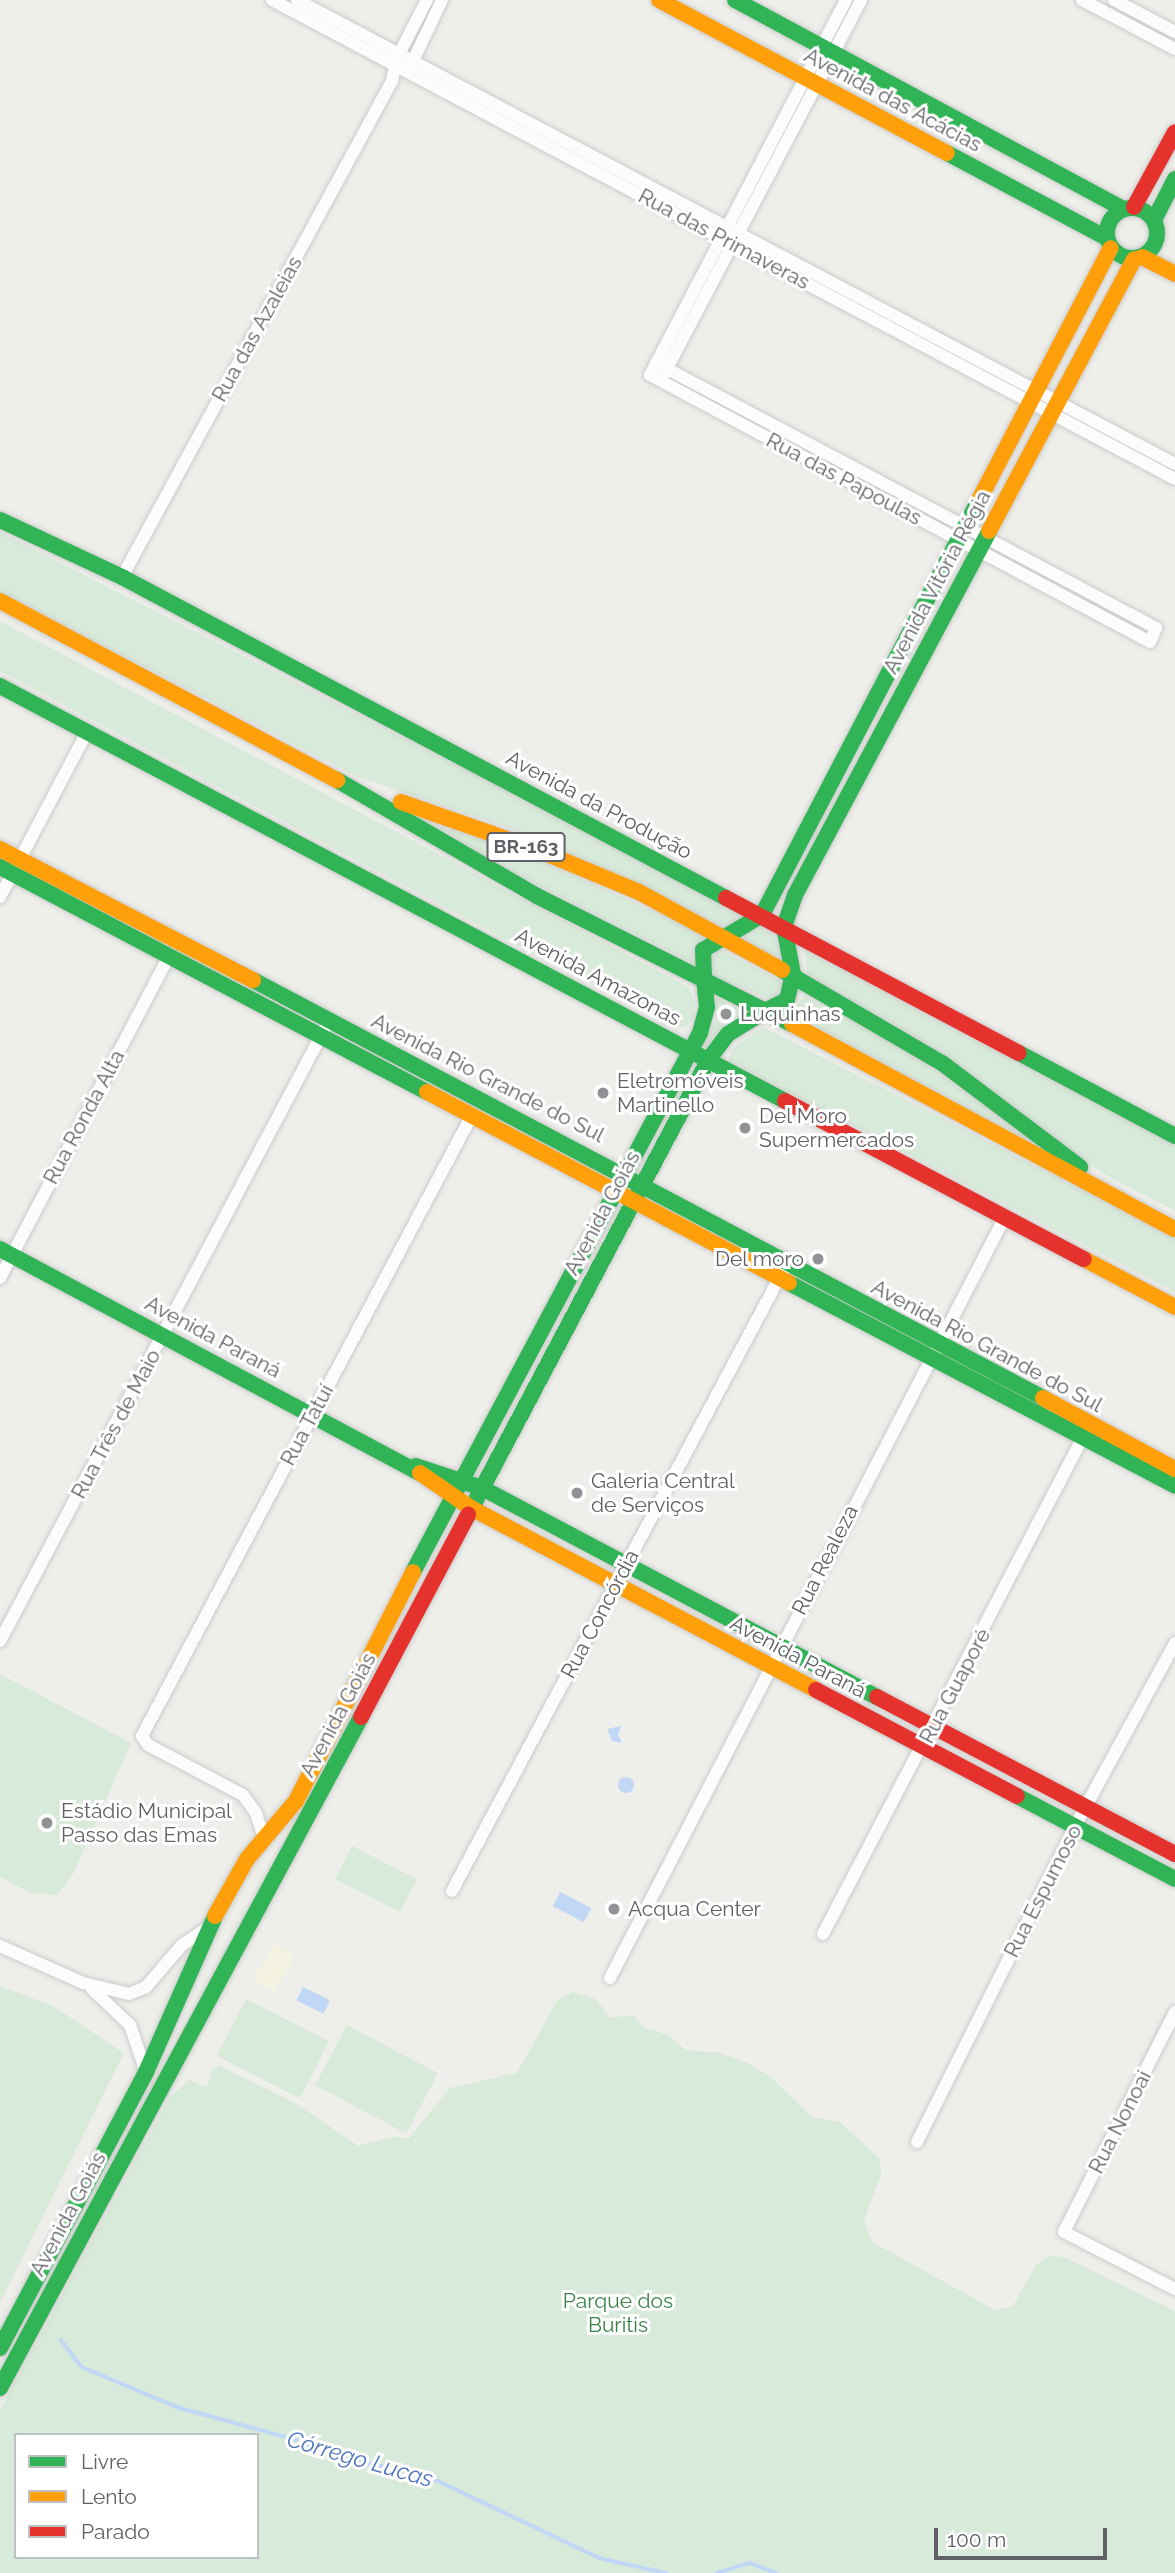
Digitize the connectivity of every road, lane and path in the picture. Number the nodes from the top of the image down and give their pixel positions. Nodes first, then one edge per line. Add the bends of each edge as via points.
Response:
1 (272, 0) edge
2 (297, 0) edge
3 (427, 0) edge
4 (442, 0) edge
5 (659, 0) edge
6 (735, 0) edge
7 (846, 0) edge
8 (861, 0) edge
9 (1082, 0) edge
10 (1114, 0) edge
11 (1175, 32) edge
12 (828, 49) junction
13 (1175, 49) edge
14 (397, 59) junction
15 (410, 66) junction
16 (392, 80) junction
17 (812, 80) junction
18 (1175, 132) edge
19 (1175, 179) edge
20 (1128, 208) junction
21 (1156, 224) junction
22 (731, 235) junction
23 (1175, 238) edge
24 (1109, 243) junction
25 (1138, 258) junction
26 (1175, 274) edge
27 (1032, 397) junction
28 (1052, 408) junction
29 (1175, 464) edge
30 (1175, 479) edge
31 (0, 520) edge
32 (961, 533) junction
33 (981, 544) junction
34 (122, 576) junction
35 (0, 601) edge
36 (0, 686) edge
37 (87, 732) junction
38 (322, 771) junction
39 (0, 849) edge
40 (11, 866) edge
41 (0, 897) edge
42 (762, 915) junction
43 (784, 927) junction
44 (724, 937) junction
45 (169, 956) junction
46 (793, 974) junction
47 (704, 978) junction
48 (766, 1010) junction
49 (330, 1020) junction
50 (321, 1036) junction
51 (692, 1050) junction
52 (709, 1059) junction
53 (472, 1115) junction
54 (1175, 1136) edge
55 (623, 1172) junction
56 (641, 1183) junction
57 (613, 1192) junction
58 (632, 1202) junction
59 (1128, 1204) junction
60 (1005, 1217) junction
61 (1175, 1229) edge
62 (6, 1252) edge
63 (784, 1270) junction
64 (0, 1278) edge
65 (1175, 1307) edge
66 (164, 1335) junction
67 (933, 1349) junction
68 (313, 1414) junction
69 (1083, 1437) junction
70 (407, 1464) junction
71 (1175, 1469) edge
72 (462, 1478) junction
73 (1175, 1486) edge
74 (482, 1488) junction
75 (451, 1497) junction
76 (471, 1508) junction
77 (627, 1564) junction
78 (617, 1585) junction
79 (0, 1641) edge
80 (1175, 1643) edge
81 (781, 1646) junction
82 (769, 1665) junction
83 (935, 1726) junction
84 (923, 1747) junction
85 (1086, 1807) junction
86 (1075, 1826) junction
87 (264, 1838) junction
88 (1175, 1854) edge
89 (286, 1861) junction
90 (1175, 1879) edge
91 (452, 1891) dead end
92 (211, 1923) junction
93 (824, 1934) dead end
94 (239, 1937) junction
95 (0, 1946) edge
96 (610, 1978) dead end
97 (83, 1983) junction
98 (1175, 2012) edge
99 (146, 2072) junction
100 (917, 2142) dead end
101 (1175, 2289) edge
102 (0, 2348) edge
103 (0, 2388) edge

1 - 14 street, Rua das Primaveras
2 - 14 street, Rua das Primaveras
3 - 14 street, Rua das Azaleias
4 - 15 street
5 - 17 main road, Avenida das Acácias
6 - 12 main road, Avenida das Acácias
7 - 12 street
8 - 12 street
9 - 13 street
10 - 11 street
12 - 17 street
12 - 20 main road, Avenida das Acácias
14 - 15 street, Rua das Primaveras
14 - 16 street, Rua das Azaleias
15 - 16 street
15 - 22 street, Rua das Primaveras
16 - 34 street, Rua das Azaleias
17 - 22 street
17 - 24 main road, Avenida das Acácias
18 - 20 main road
19 - 21 main road
20 - 21 main road
20 - 24 main road via 1111,219
21 - 23 main road
21 - 25 main road via 1154,247
22 - 27 street, Rua das Primaveras
22 - 32 street, Rua das Papoulas via 658,372
24 - 25 main road
24 - 27 main road, Avenida Vitória Régia
25 - 26 main road
25 - 28 main road, Avenida Vitória Régia
27 - 28 street, Rua das Primaveras
27 - 32 main road, Avenida Vitória Régia
28 - 29 street, Rua das Primaveras
28 - 30 street, Rua das Primaveras
28 - 33 main road, Avenida Vitória Régia
31 - 34 main road, Avenida da Produção
32 - 33 street, Rua das Papoulas
32 - 42 main road, Avenida Vitória Régia
33 - 33 street, Rua das Papoulas via 1150,642 1156,628
33 - 43 main road, Avenida Vitória Régia via 795,895
34 - 42 main road, Avenida da Produção
35 - 38 main road, BR-163
36 - 37 main road, Avenida Amazonas
37 - 40 street
37 - 51 main road, Avenida Amazonas
38 - 44 main road, BR-163 via 440,820 538,850 639,892
38 - 47 main road, BR-163 via 537,896
39 - 40 main road, Avenida Rio Grande do Sul
40 - 41 street
40 - 45 main road, Avenida Rio Grande do Sul
40 - 49 main road, Avenida Rio Grande do Sul
42 - 43 main road, Avenida da Produção
42 - 44 main road
43 - 46 main road
43 - 54 main road, Avenida da Produção
44 - 46 main road, BR-163
44 - 47 main road, Avenida Goiás via 703,950
45 - 50 main road, Avenida Rio Grande do Sul
45 - 62 street, Rua Ronda Alta
46 - 48 main road, Avenida Goiás via 787,1000
46 - 59 main road, BR-163 via 942,1063
47 - 48 main road, BR-163
47 - 51 main road, Avenida Goiás via 706,1007
48 - 52 main road, Avenida Goiás via 728,1034
48 - 59 main road, BR-163
49 - 50 street, Rua Três de Maio
49 - 55 main road, Avenida Rio Grande do Sul
50 - 53 main road, Avenida Rio Grande do Sul
50 - 66 street, Rua Três de Maio
51 - 52 main road, Avenida Amazonas
51 - 55 main road, Avenida Goiás
52 - 56 main road, Avenida Goiás
52 - 60 main road, Avenida Amazonas
53 - 57 main road, Avenida Rio Grande do Sul
53 - 68 street, Rua Tatuí
55 - 56 main road, Avenida Rio Grande do Sul
55 - 57 main road, Avenida Goiás
56 - 58 main road, Avenida Goiás
56 - 63 main road, Avenida Rio Grande do Sul
57 - 58 main road, Avenida Rio Grande do Sul
57 - 72 main road, Avenida Goiás
58 - 63 main road, Avenida Rio Grande do Sul
58 - 74 main road, Avenida Goiás
59 - 61 main road, BR-163
60 - 65 main road, Avenida Amazonas
60 - 67 street, Rua Realeza
62 - 64 street, Rua Ronda Alta
62 - 66 main road, Avenida Paraná
63 - 67 main road, Avenida Rio Grande do Sul
63 - 77 street, Rua Concórdia
66 - 68 main road, Avenida Paraná
66 - 79 street, Rua Três de Maio
67 - 69 main road, Avenida Rio Grande do Sul
67 - 71 main road, Avenida Rio Grande do Sul
67 - 81 street, Rua Realeza
68 - 70 main road, Avenida Paraná
68 - 87 street, Rua Tatuí via 142,1735 148,1745 243,1795
69 - 73 main road, Avenida Rio Grande do Sul
69 - 83 street, Rua Guaporé
70 - 72 main road, Avenida Paraná
70 - 75 main road, Avenida Paraná
72 - 74 main road, Avenida Paraná
72 - 75 main road, Avenida Goiás
74 - 76 main road, Avenida Goiás
74 - 77 main road, Avenida Paraná
75 - 76 main road, Avenida Paraná
75 - 87 main road, Avenida Goiás via 296,1801
76 - 78 main road, Avenida Paraná
76 - 89 main road, Avenida Goiás
77 - 78 street, Rua Concórdia
77 - 81 main road, Avenida Paraná
78 - 82 main road, Avenida Paraná
78 - 91 street, Rua Concórdia
80 - 85 street, Rua Espumoso
81 - 82 street, Rua Realeza
81 - 83 main road, Avenida Paraná
82 - 84 main road, Avenida Paraná
82 - 96 street, Rua Realeza
83 - 84 street, Rua Guaporé
83 - 85 main road, Avenida Paraná
84 - 86 main road, Avenida Paraná
84 - 93 street, Rua Guaporé
85 - 86 street, Rua Espumoso
85 - 88 main road, Avenida Paraná
86 - 90 main road, Avenida Paraná
86 - 100 street, Rua Espumoso
87 - 89 main road via 274,1843
87 - 92 main road, Avenida Goiás
89 - 94 main road, Avenida Goiás
92 - 94 main road
92 - 97 street via 181,1945 137,1992 120,1993
92 - 99 main road, Avenida Goiás
94 - 103 main road, Avenida Goiás
95 - 97 street
97 - 99 street via 120,2011 130,2025
98 - 101 street, Rua Nonoai via 1064,2232
99 - 102 main road, Avenida Goiás

